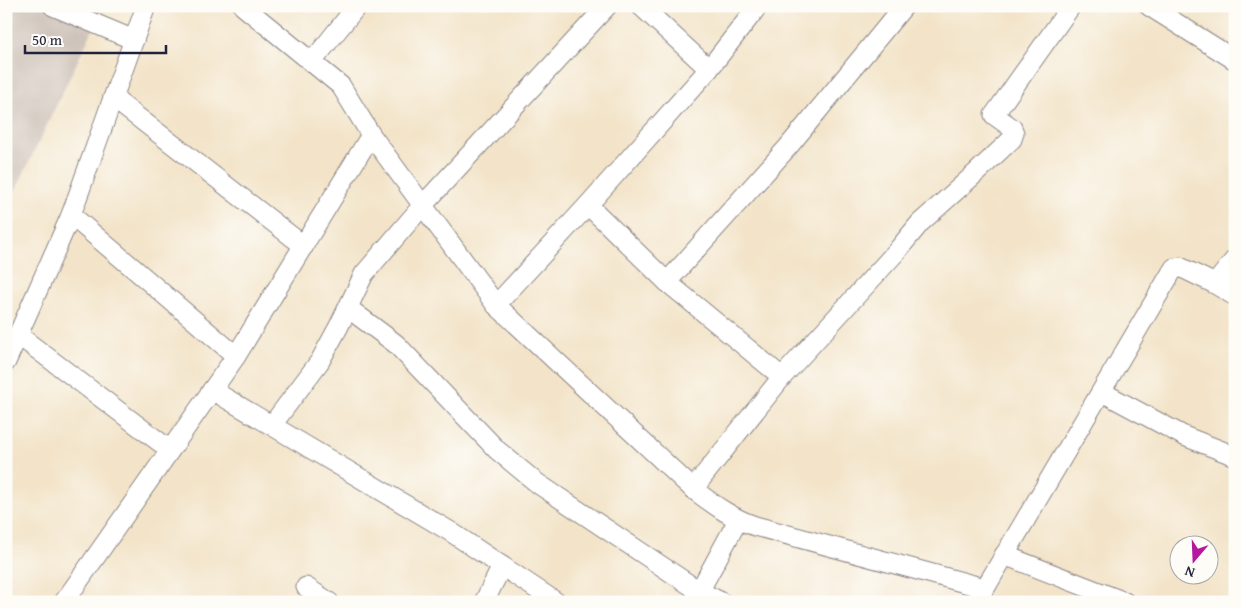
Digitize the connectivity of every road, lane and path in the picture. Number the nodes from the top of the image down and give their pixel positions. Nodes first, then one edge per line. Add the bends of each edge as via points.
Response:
1 (53, 6) edge
2 (146, 6) edge
3 (243, 6) edge
4 (357, 6) edge
5 (607, 6) edge
6 (642, 6) edge
7 (758, 6) edge
8 (904, 6) edge
9 (1071, 6) edge
10 (1149, 6) edge
11 (134, 40) junction
12 (1235, 60) edge
13 (312, 62) junction
14 (710, 69) junction
15 (113, 98) junction
16 (371, 135) junction
17 (423, 205) junction
18 (588, 205) junction
19 (71, 215) junction
20 (304, 246) junction
21 (1235, 258) edge
22 (667, 282) junction
23 (1215, 284) junction
24 (1235, 296) edge
25 (496, 304) junction
26 (348, 308) junction
27 (18, 334) junction
28 (236, 356) junction
29 (6, 362) edge
30 (782, 377) junction
31 (212, 390) junction
32 (1102, 392) junction
33 (272, 425) junction
34 (170, 450) junction
35 (1235, 456) edge
36 (693, 489) junction
37 (738, 520) junction
38 (1004, 555) junction
39 (502, 566) junction
40 (306, 586) dead end
41 (981, 595) edge
42 (696, 596) edge
43 (64, 602) edge
44 (329, 602) edge
45 (484, 602) edge
46 (556, 602) edge
47 (721, 602) edge
48 (1125, 602) edge

1 - 11 street
2 - 11 street
3 - 13 street
4 - 13 street
5 - 17 street
6 - 14 street
7 - 14 street
8 - 22 street via 788,147
9 - 30 street via 994,115 1012,128 1012,139 920,223
10 - 12 street
11 - 15 street
13 - 16 street via 342,86
14 - 18 street
15 - 19 street
15 - 20 street
16 - 17 street
16 - 20 street
17 - 25 street
17 - 26 street via 364,274
18 - 22 street
18 - 25 street
19 - 27 street
19 - 28 street
20 - 28 street
21 - 23 street
22 - 30 street
23 - 24 street
23 - 32 street via 1180,267 1174,268
25 - 36 street
26 - 33 street via 320,361
26 - 42 street via 396,344 498,450 537,483
27 - 29 street
27 - 34 street
28 - 31 street
30 - 36 street
31 - 33 street
31 - 34 street
32 - 35 street via 1184,436
32 - 38 street
33 - 39 street
34 - 43 street
36 - 37 street
37 - 41 street
37 - 42 street
38 - 41 street
38 - 48 street
39 - 45 street
39 - 46 street
40 - 44 street
42 - 47 street

